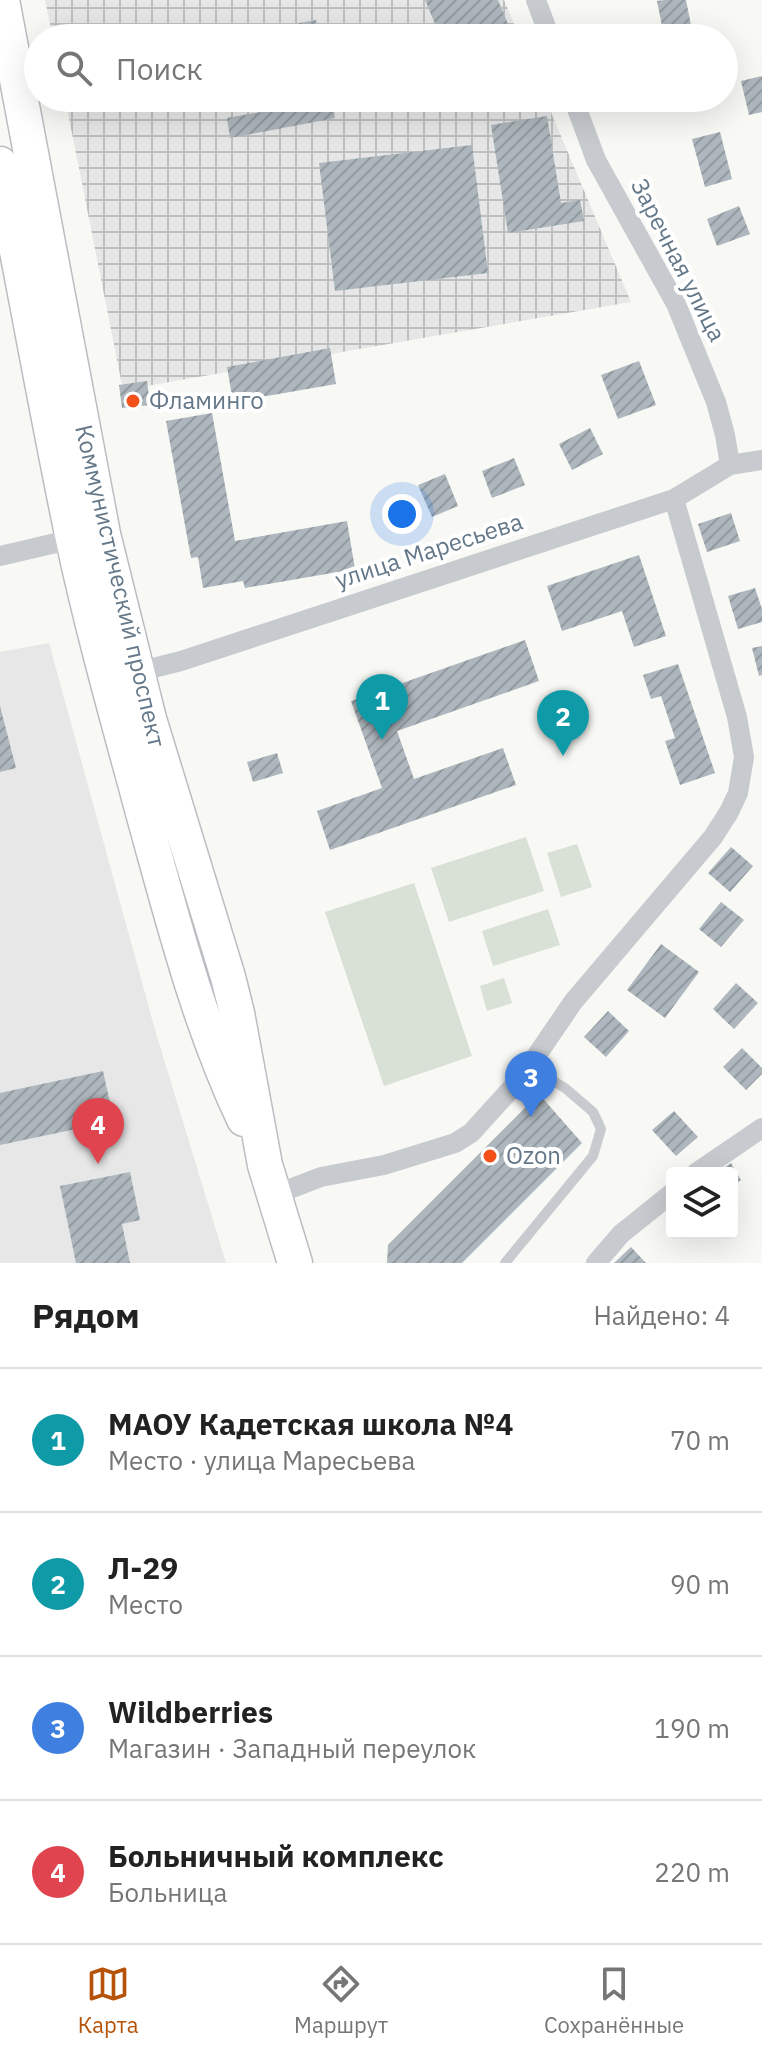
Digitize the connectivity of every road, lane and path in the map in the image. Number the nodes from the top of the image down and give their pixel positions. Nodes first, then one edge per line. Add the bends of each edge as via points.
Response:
1 (2, 0) edge
2 (536, 0) edge
3 (545, 24) edge
4 (578, 112) edge
5 (0, 164) edge
6 (762, 460) edge
7 (730, 465) junction
8 (674, 499) junction
9 (73, 539) junction
10 (0, 556) edge
11 (137, 672) junction
12 (522, 1077) junction
13 (762, 1128) edge
14 (705, 1167) edge
15 (270, 1180) junction
16 (666, 1198) edge
17 (295, 1263) edge
18 (505, 1263) edge
19 (596, 1263) edge

1 - 11 main road, Коммунистический проспект via 94,494
2 - 3 street
4 - 7 street, Заречная улица via 596,160 676,304 716,402
5 - 9 main road, Коммунистический проспект
6 - 7 street
7 - 8 street, улица Маресьева
8 - 11 street, улица Маресьева
8 - 12 street via 737,717 744,757 738,793 713,837 573,1002
9 - 10 street
9 - 15 main road, Коммунистический проспект via 176,931 227,1082
11 - 15 main road, Коммунистический проспект via 228,977
12 - 15 street via 484,1121 455,1143 384,1165
12 - 18 lane via 550,1079 565,1088 593,1112 601,1129 593,1156
13 - 14 street
15 - 17 main road, Коммунистический проспект
16 - 19 street via 621,1234

